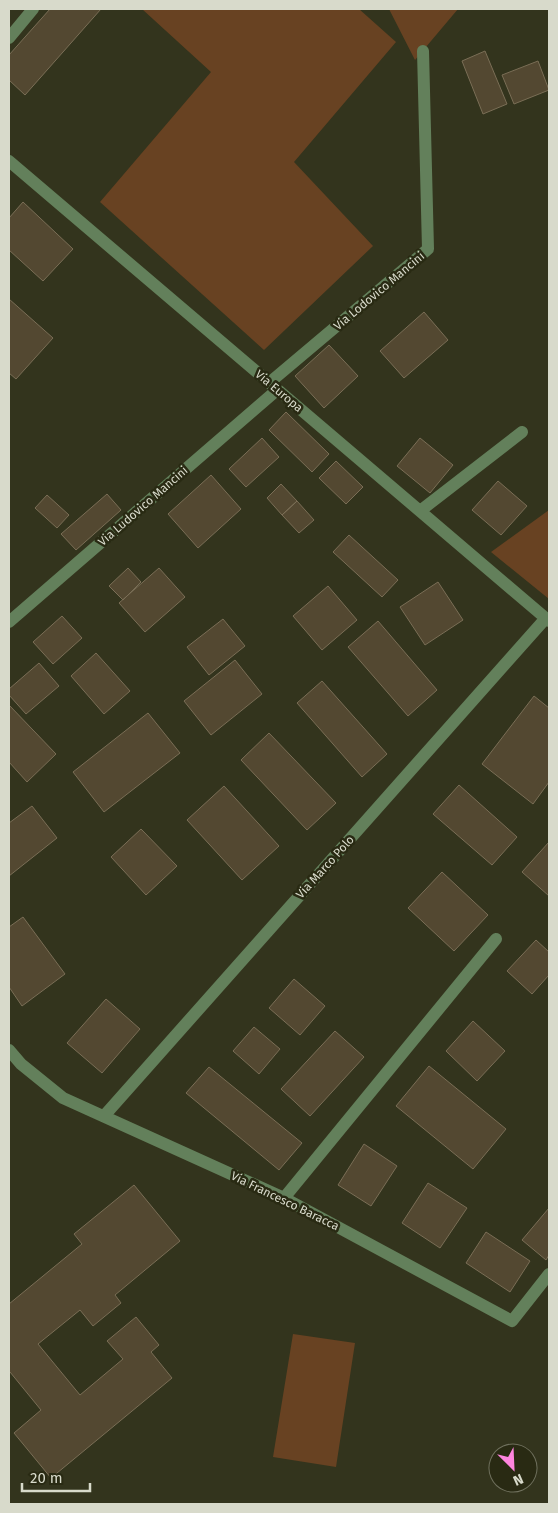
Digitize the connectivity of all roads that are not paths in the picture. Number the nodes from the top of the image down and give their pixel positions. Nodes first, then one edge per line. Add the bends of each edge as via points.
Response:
1 (33, 9) edge
2 (9, 38) edge
3 (422, 51) dead end
4 (9, 161) edge
5 (273, 386) junction
6 (522, 432) dead end
7 (420, 511) junction
8 (548, 620) edge
9 (9, 622) edge
10 (496, 938) dead end
11 (9, 1050) edge
12 (104, 1116) junction
13 (284, 1198) junction
14 (549, 1274) edge

1 - 2 street
3 - 5 street, Via Lodovico Mancini via 428,249
4 - 5 street, Via Europa
5 - 7 street, Via Europa
5 - 9 street, Via Ludovico Mancini
6 - 7 street
7 - 8 street, Via Europa
8 - 12 street, Via Marco Polo
10 - 13 street
11 - 12 street, Via Francesco Baracca via 63,1098
12 - 13 street, Via Francesco Baracca
13 - 14 street, Via Francesco Baracca via 512,1321

